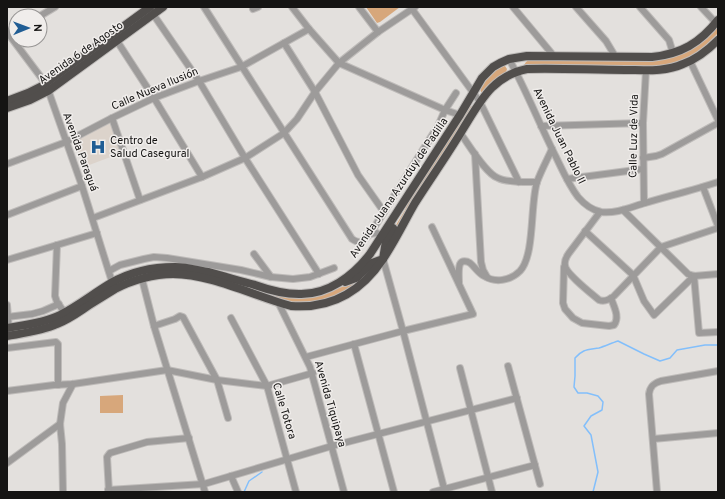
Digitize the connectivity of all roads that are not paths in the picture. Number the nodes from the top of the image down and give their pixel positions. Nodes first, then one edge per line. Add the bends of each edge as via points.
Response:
1 (163, 7) edge
2 (204, 7) edge
3 (292, 7) edge
4 (359, 7) edge
5 (513, 7) edge
6 (576, 7) edge
7 (640, 7) edge
8 (700, 7) edge
9 (413, 8) edge
10 (151, 9) edge
11 (717, 22) edge
12 (309, 30) junction
13 (7, 32) edge
14 (378, 32) junction
15 (718, 40) edge
16 (117, 41) junction
17 (284, 44) junction
18 (673, 53) junction
19 (553, 55) junction
20 (615, 56) junction
21 (509, 59) junction
22 (690, 61) junction
23 (339, 63) junction
24 (241, 67) junction
25 (646, 70) junction
26 (516, 71) junction
27 (199, 81) junction
28 (47, 87) junction
29 (315, 92) junction
30 (456, 93) dead end
31 (473, 93) junction
32 (154, 98) junction
33 (7, 101) edge
34 (480, 102) junction
35 (7, 108) edge
36 (445, 110) junction
37 (460, 115) junction
38 (112, 118) junction
39 (718, 121) edge
40 (644, 123) junction
41 (541, 126) junction
42 (284, 133) junction
43 (460, 134) junction
44 (66, 142) junction
45 (552, 149) junction
46 (475, 154) junction
47 (245, 158) junction
48 (643, 158) junction
49 (7, 164) edge
50 (643, 169) junction
51 (202, 177) junction
52 (567, 179) junction
53 (519, 182) junction
54 (537, 182) junction
55 (718, 182) edge
56 (82, 186) junction
57 (703, 187) junction
58 (405, 199) junction
59 (140, 200) junction
60 (644, 203) junction
61 (623, 210) junction
62 (384, 212) junction
63 (600, 212) junction
64 (7, 215) edge
65 (93, 218) junction
66 (432, 227) dead end
67 (718, 227) edge
68 (585, 231) junction
69 (97, 232) junction
70 (370, 234) junction
71 (382, 236) junction
72 (58, 245) junction
73 (661, 247) junction
74 (254, 254) dead end
75 (383, 259) junction
76 (7, 260) edge
77 (564, 265) junction
78 (334, 268) dead end
79 (109, 271) junction
80 (319, 274) junction
81 (718, 274) edge
82 (632, 275) junction
83 (694, 276) junction
84 (271, 277) junction
85 (488, 278) junction
86 (142, 279) junction
87 (337, 284) junction
88 (114, 286) junction
89 (460, 286) junction
90 (612, 298) junction
91 (278, 302) junction
92 (59, 304) junction
93 (7, 305) edge
94 (66, 315) junction
95 (8, 317) edge
96 (231, 318) dead end
97 (154, 326) junction
98 (403, 331) junction
99 (8, 332) edge
100 (718, 332) edge
101 (354, 344) junction
102 (7, 348) edge
103 (306, 357) junction
104 (508, 366) dead end
105 (460, 368) dead end
106 (167, 370) junction
107 (718, 371) edge
108 (313, 373) junction
109 (217, 380) junction
110 (73, 384) junction
111 (58, 385) junction
112 (267, 386) junction
113 (7, 391) edge
114 (516, 398) junction
115 (471, 409) junction
116 (228, 418) dead end
117 (426, 421) junction
118 (60, 424) junction
119 (718, 433) edge
120 (378, 434) junction
121 (189, 438) junction
122 (653, 439) junction
123 (332, 446) junction
124 (288, 459) junction
125 (7, 463) edge
126 (535, 465) junction
127 (231, 476) junction
128 (489, 477) junction
129 (204, 484) junction
130 (540, 484) dead end
131 (108, 491) edge
132 (444, 491) edge
133 (63, 492) edge
134 (205, 492) edge
135 (238, 492) edge
136 (296, 492) edge
137 (344, 492) edge
138 (394, 492) edge
139 (433, 492) edge
140 (492, 492) edge
141 (657, 492) edge

1 - 10 highway, Avenida 6 de Agosto
2 - 24 street
3 - 12 street
4 - 14 street
5 - 19 street
6 - 20 street via 606,41
7 - 18 street via 669,40
8 - 11 street
9 - 14 street
9 - 31 street
10 - 16 highway, Avenida 6 de Agosto
10 - 27 street
10 - 28 highway, Avenida 6 de Agosto
11 - 18 highway, Avenida Juana Azurduy de Padilla via 688,47
12 - 17 street, Calle Nueva Ilusión
12 - 23 street
13 - 28 street, Avenida Paraguá
14 - 23 street
15 - 22 highway, Avenida Juana Azurduy de Padilla via 705,53
16 - 28 highway, Avenida 6 de Agosto
16 - 32 street
17 - 24 street, Calle Nueva Ilusión
17 - 29 street
18 - 20 highway, Avenida Juana Azurduy de Padilla
19 - 20 highway, Avenida Juana Azurduy de Padilla
19 - 21 highway, Avenida Juana Azurduy de Padilla
21 - 26 street, Avenida Juan Pablo II
21 - 31 highway, Avenida Juana Azurduy de Padilla via 493,67 482,78
22 - 25 highway, Avenida Juana Azurduy de Padilla via 671,68
22 - 39 street
23 - 29 street
23 - 36 street
24 - 27 street, Calle Nueva Ilusión
24 - 42 street
25 - 26 highway, Avenida Juana Azurduy de Padilla
25 - 40 street, Calle Luz de Vida
26 - 34 highway, Avenida Juana Azurduy de Padilla via 493,86
26 - 41 street, Avenida Juan Pablo II
27 - 32 street, Calle Nueva Ilusión
27 - 47 street
28 - 33 highway, Avenida 6 de Agosto
28 - 35 highway, Avenida 6 de Agosto via 30,100
28 - 44 street, Avenida Paraguá
29 - 42 street
29 - 62 street via 358,175
30 - 36 street
31 - 34 street
31 - 37 highway, Avenida Juana Azurduy de Padilla
32 - 38 street, Calle Nueva Ilusión
32 - 51 street
34 - 43 highway, Avenida Juana Azurduy de Padilla
34 - 53 street
36 - 37 street
36 - 62 street via 438,126
37 - 58 highway, Avenida Juana Azurduy de Padilla
38 - 44 street, Calle Nueva Ilusión
38 - 59 street
39 - 48 street via 662,154
40 - 41 street
40 - 48 street, Calle Luz de Vida
41 - 45 street, Avenida Juan Pablo II
42 - 47 street
42 - 70 street via 352,239 361,242
43 - 46 street
43 - 75 highway, Avenida Juana Azurduy de Padilla
44 - 49 street, Calle Nueva Ilusión
44 - 56 street, Avenida Paraguá
45 - 52 street, Avenida Juan Pablo II
45 - 54 street
46 - 53 street via 491,175
46 - 85 street via 481,262
47 - 51 street
47 - 80 street
48 - 50 street, Calle Luz de Vida
50 - 52 street
50 - 60 street, Calle Luz de Vida
51 - 59 street
52 - 63 street, Avenida Juan Pablo II via 582,201
53 - 54 street
54 - 85 street via 526,260 520,270 505,280
55 - 57 street
56 - 64 street
56 - 65 street, Avenida Paraguá
57 - 60 street
57 - 67 street
58 - 71 highway, Avenida Juana Azurduy de Padilla
58 - 75 highway via 401,214 386,241
59 - 65 street
60 - 61 street
61 - 63 street
61 - 73 street
62 - 70 street
63 - 68 street
65 - 69 street, Avenida Paraguá
66 - 89 street
67 - 73 street
68 - 77 street via 569,253
68 - 82 street
69 - 72 street
69 - 79 street, Avenida Paraguá
70 - 71 street via 377,233
71 - 87 highway, Avenida Juana Azurduy de Padilla via 357,269
72 - 76 street
72 - 92 street via 55,287
73 - 82 street
73 - 83 street via 688,274
74 - 84 street
75 - 87 highway via 372,263 353,280
75 - 91 highway, Avenida Juana Azurduy de Padilla via 359,286 335,300 302,306
75 - 98 street
77 - 90 street via 568,272 599,300
77 - 90 street via 563,302 573,318 582,323 614,325 617,316
78 - 80 street
79 - 84 street via 120,265 154,257
79 - 88 street, Avenida Paraguá
80 - 84 street via 293,279
81 - 83 street
82 - 83 street via 644,301 654,315
82 - 90 street
83 - 100 street via 699,334
85 - 89 street via 467,261 462,262
86 - 88 highway, Avenida Juana Azurduy de Padilla
86 - 91 highway, Avenida Juana Azurduy de Padilla via 173,274 195,276
86 - 97 street
87 - 88 highway, Avenida Juana Azurduy de Padilla via 308,294 290,294 177,267 136,273
88 - 94 highway, Avenida Juana Azurduy de Padilla
89 - 98 street via 473,314
91 - 103 street, Avenida Tiquipaya
92 - 94 street
92 - 95 street via 32,314
93 - 95 street
94 - 99 highway, Avenida Juana Azurduy de Padilla
95 - 99 street
96 - 112 street, Calle Totora
97 - 106 street
97 - 109 street via 183,317
98 - 101 street
98 - 117 street
101 - 103 street
101 - 120 street
102 - 111 street via 56,342
103 - 108 street, Avenida Tiquipaya
104 - 114 street
105 - 115 street
106 - 109 street
106 - 110 street
106 - 121 street
107 - 122 street via 653,384 649,394
108 - 112 street
108 - 123 street, Avenida Tiquipaya
109 - 112 street
109 - 116 street
110 - 111 street
110 - 118 street via 63,403
111 - 113 street
112 - 124 street, Calle Totora
114 - 115 street
114 - 126 street
115 - 117 street
115 - 128 street
117 - 120 street
117 - 132 street
118 - 125 street
118 - 133 street
119 - 122 street
120 - 123 street
120 - 138 street
121 - 129 street
121 - 131 street via 147,442 110,453 107,457
122 - 141 street
123 - 124 street
123 - 137 street, Avenida Tiquipaya
124 - 127 street
124 - 136 street, Calle Totora
126 - 128 street
126 - 130 street
127 - 129 street
127 - 135 street
128 - 132 street
128 - 140 street
129 - 131 street
129 - 134 street
132 - 139 street

